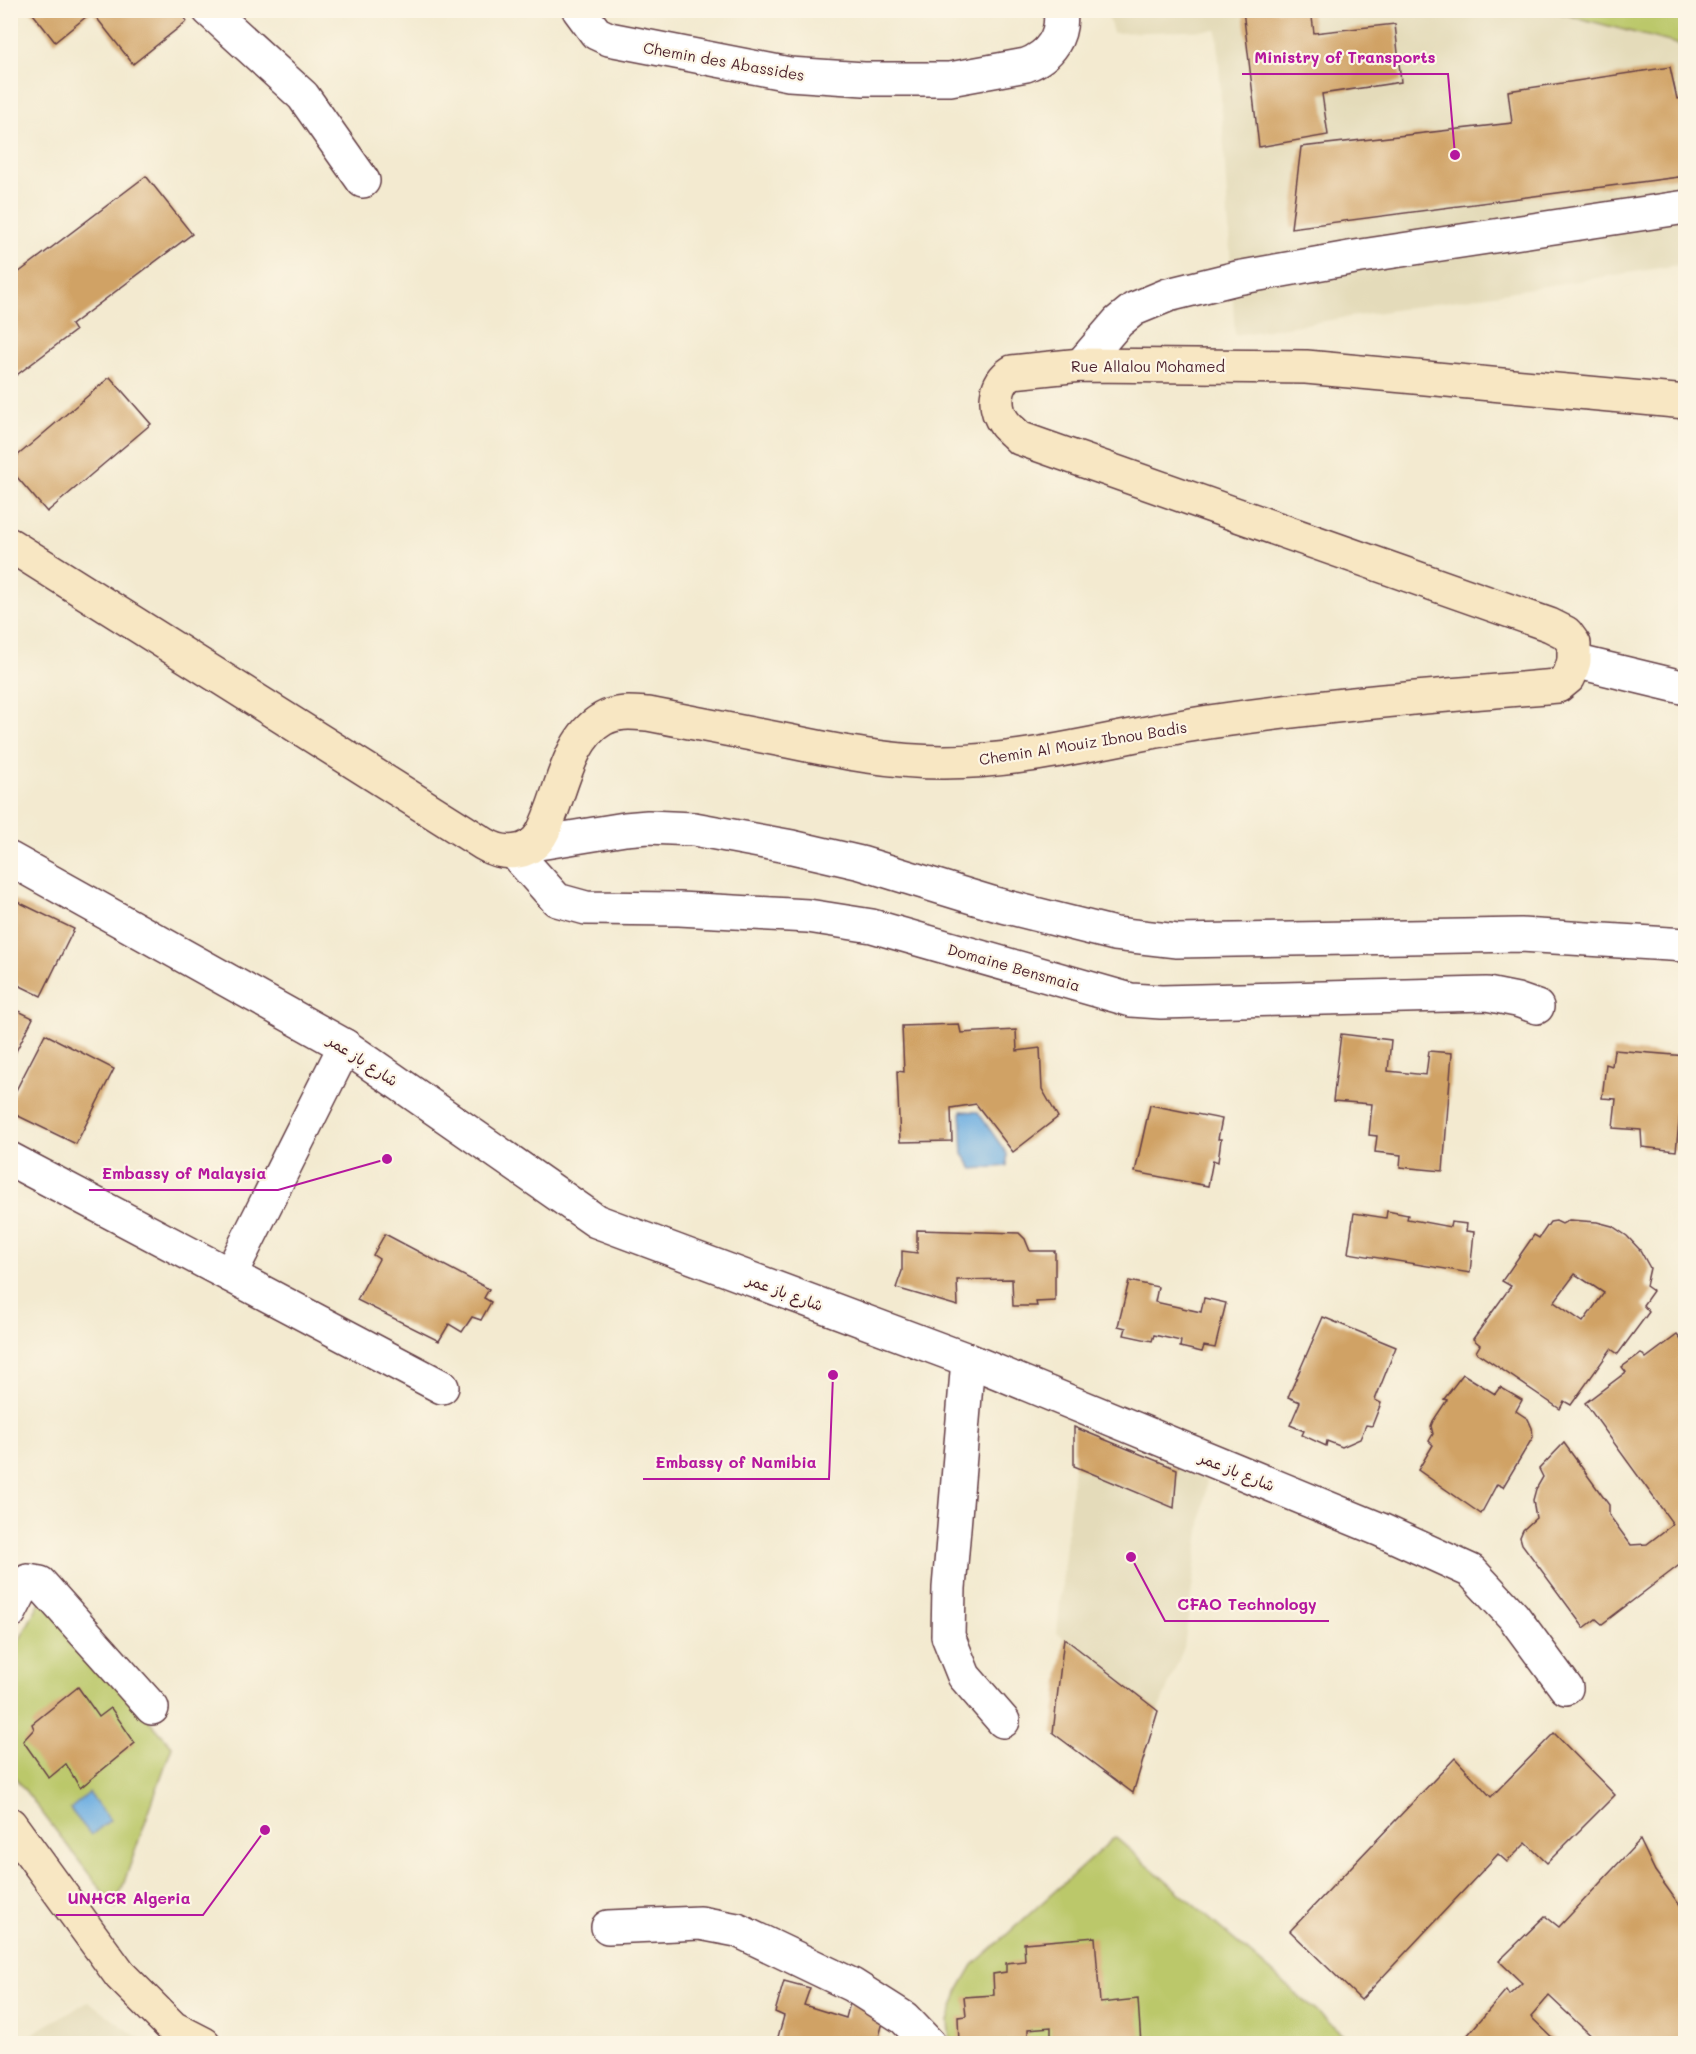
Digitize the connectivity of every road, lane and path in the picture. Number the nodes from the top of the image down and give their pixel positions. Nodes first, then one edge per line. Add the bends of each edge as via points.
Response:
1 (209, 10) edge
2 (579, 10) edge
3 (1060, 10) edge
4 (363, 181) dead end
5 (1686, 207) edge
6 (1081, 365) junction
7 (1686, 402) edge
8 (10, 545) edge
9 (1574, 661) junction
10 (1686, 688) edge
11 (524, 848) junction
12 (10, 859) edge
13 (1686, 945) edge
14 (1537, 1007) dead end
15 (345, 1046) junction
16 (10, 1159) edge
17 (230, 1275) junction
18 (968, 1360) junction
19 (442, 1387) dead end
20 (10, 1612) edge
21 (1566, 1688) dead end
22 (152, 1708) dead end
23 (1003, 1721) dead end
24 (13, 1832) edge
25 (608, 1927) dead end
26 (204, 2043) edge
27 (930, 2043) edge

1 - 4 street via 303,96
2 - 3 street, Chemin des Abassides via 596,33 609,39 789,75 950,79 1037,61 1058,35
5 - 6 street via 1355,257 1168,295 1134,309
6 - 7 street, Rue Allalou Mohamed via 1305,367
6 - 9 street, Rue Allalou Mohamed via 1012,372 1004,378 997,390 1004,423 1019,438 1550,625 1566,633 1574,644
8 - 11 street via 493,850
9 - 10 street
9 - 11 street, Chemin Al Mouiz Ibnou Badis via 1569,677 1558,686 1391,699 1219,721 988,760 944,762 858,755 626,712 604,718 586,732 541,836
11 - 13 street via 625,829 694,829 861,863 995,904 1115,934 1177,941 1521,935
11 - 14 street, Domaine Bensmaia via 557,900 586,908 808,916 872,926 1131,1000 1486,994
12 - 15 street, شارع باز عمر
15 - 17 street
15 - 18 street, شارع باز عمر via 596,1221
16 - 17 street
17 - 19 street
18 - 21 street, شارع باز عمر via 1471,1571 1513,1616
18 - 23 street via 948,1636 964,1676
20 - 22 street via 28,1581 40,1583
24 - 26 street via 120,1975 173,2028
25 - 27 street via 700,1923 737,1929 852,1985 904,2018

